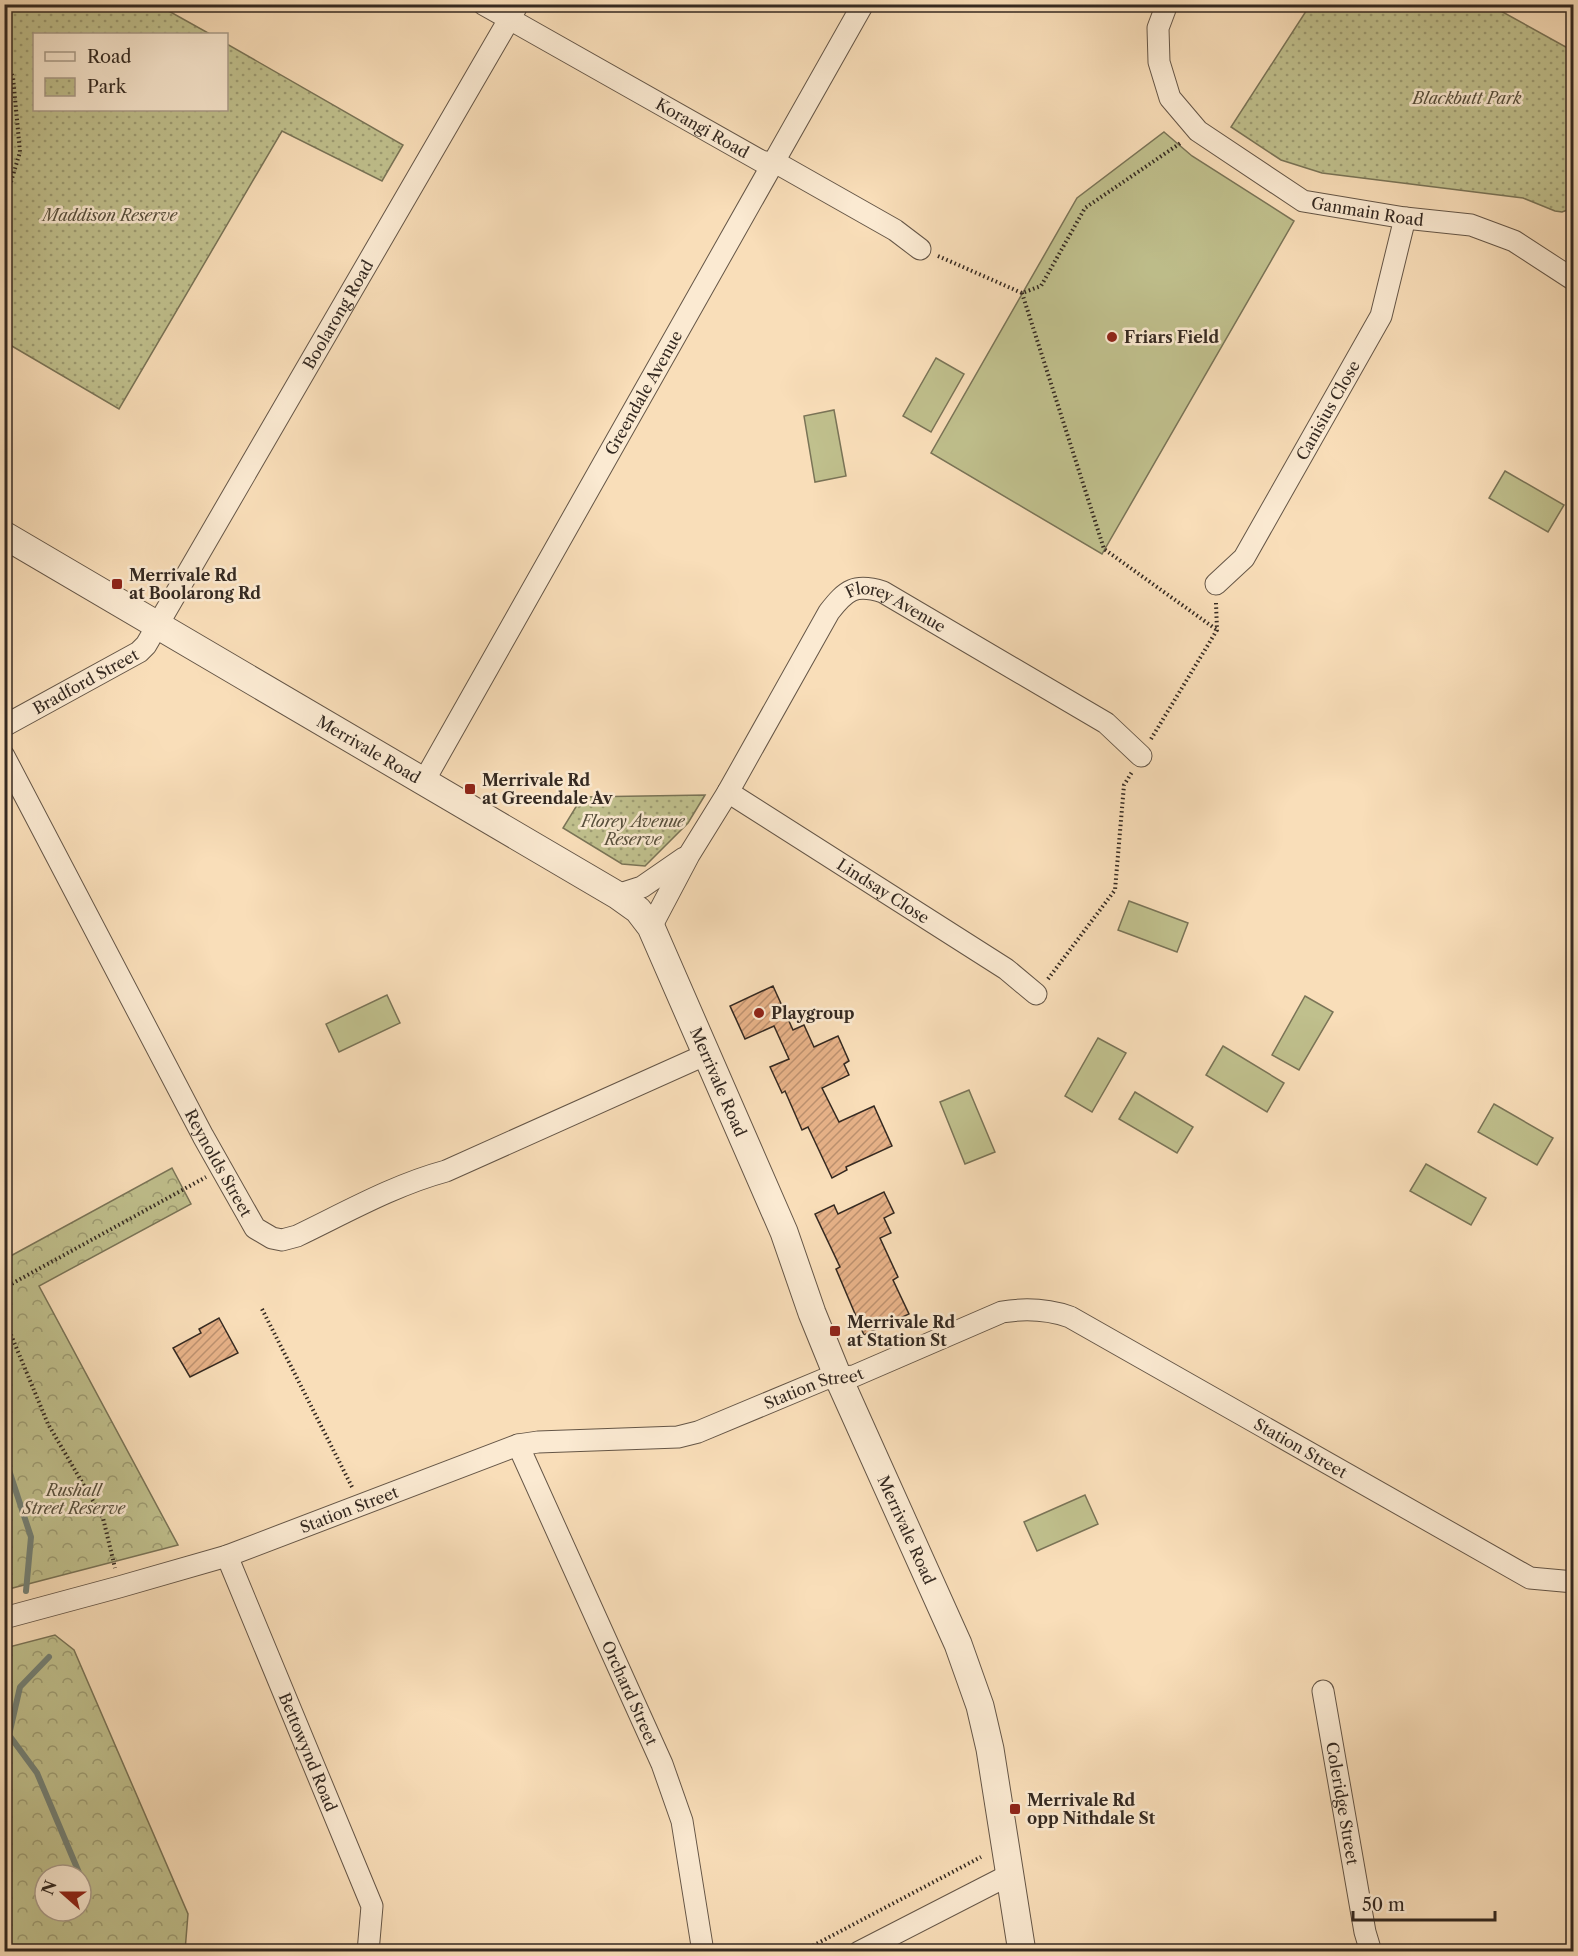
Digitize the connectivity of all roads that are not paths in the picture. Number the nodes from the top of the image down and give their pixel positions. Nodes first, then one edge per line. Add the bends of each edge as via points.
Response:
1 (483, 4) edge
2 (862, 4) edge
3 (1167, 4) edge
4 (514, 12) edge
5 (773, 164) junction
6 (1405, 218) junction
7 (920, 249) road end
8 (1574, 279) edge
9 (4, 535) edge
10 (1216, 584) road end
11 (158, 626) junction
12 (4, 726) edge
13 (4, 756) edge
14 (1141, 756) road end
15 (424, 781) junction
16 (728, 792) junction
17 (688, 855) junction
18 (617, 895) junction
19 (651, 927) junction
20 (1036, 994) road end
21 (707, 1054) junction
22 (838, 1377) junction
23 (518, 1445) junction
24 (226, 1556) junction
25 (1574, 1582) edge
26 (4, 1618) edge
27 (1323, 1691) dead end
28 (1011, 1874) junction
29 (368, 1952) edge
30 (703, 1952) edge
31 (859, 1952) edge
32 (1023, 1952) edge
33 (1371, 1952) edge

1 - 4 street, Korangi Road
2 - 5 street, Greendale Avenue
3 - 6 street, Ganmain Road via 1158,28 1159,62 1170,98 1198,131 1303,201
4 - 5 street, Korangi Road
4 - 11 street, Boolarong Road
5 - 7 street, Korangi Road via 895,230
5 - 15 street, Greendale Avenue
6 - 8 street, Ganmain Road via 1471,225 1514,241
6 - 10 street, Canisius Close via 1382,316 1244,558
9 - 11 street, Merrivale Road
11 - 12 street, Bradford Street via 139,652
11 - 15 street, Merrivale Road
13 - 21 street, Reynolds Street via 221,1168 255,1228 272,1238 297,1236
14 - 16 street, Florey Avenue via 1106,723 883,592 858,588 843,594 829,612
15 - 18 street, Merrivale Road
16 - 17 street, Florey Avenue
16 - 20 street, Lindsay Close via 1006,969
17 - 18 street, Florey Avenue via 642,886
17 - 19 street, Florey Avenue
18 - 19 street, Merrivale Road via 638,910
19 - 21 street, Merrivale Road
21 - 22 street, Merrivale Road via 784,1232
22 - 23 street, Station Street via 678,1437
22 - 25 street, Station Street via 854,1376 1002,1312 1054,1311 1530,1578
22 - 28 street, Merrivale Road via 958,1644 980,1706
23 - 24 street, Station Street
23 - 30 street, Orchard Street via 662,1764 682,1821
24 - 26 street, Station Street
24 - 29 street, Bettowynd Road via 372,1905
27 - 33 street, Coleridge Street
28 - 31 street
28 - 32 street, Merrivale Road

